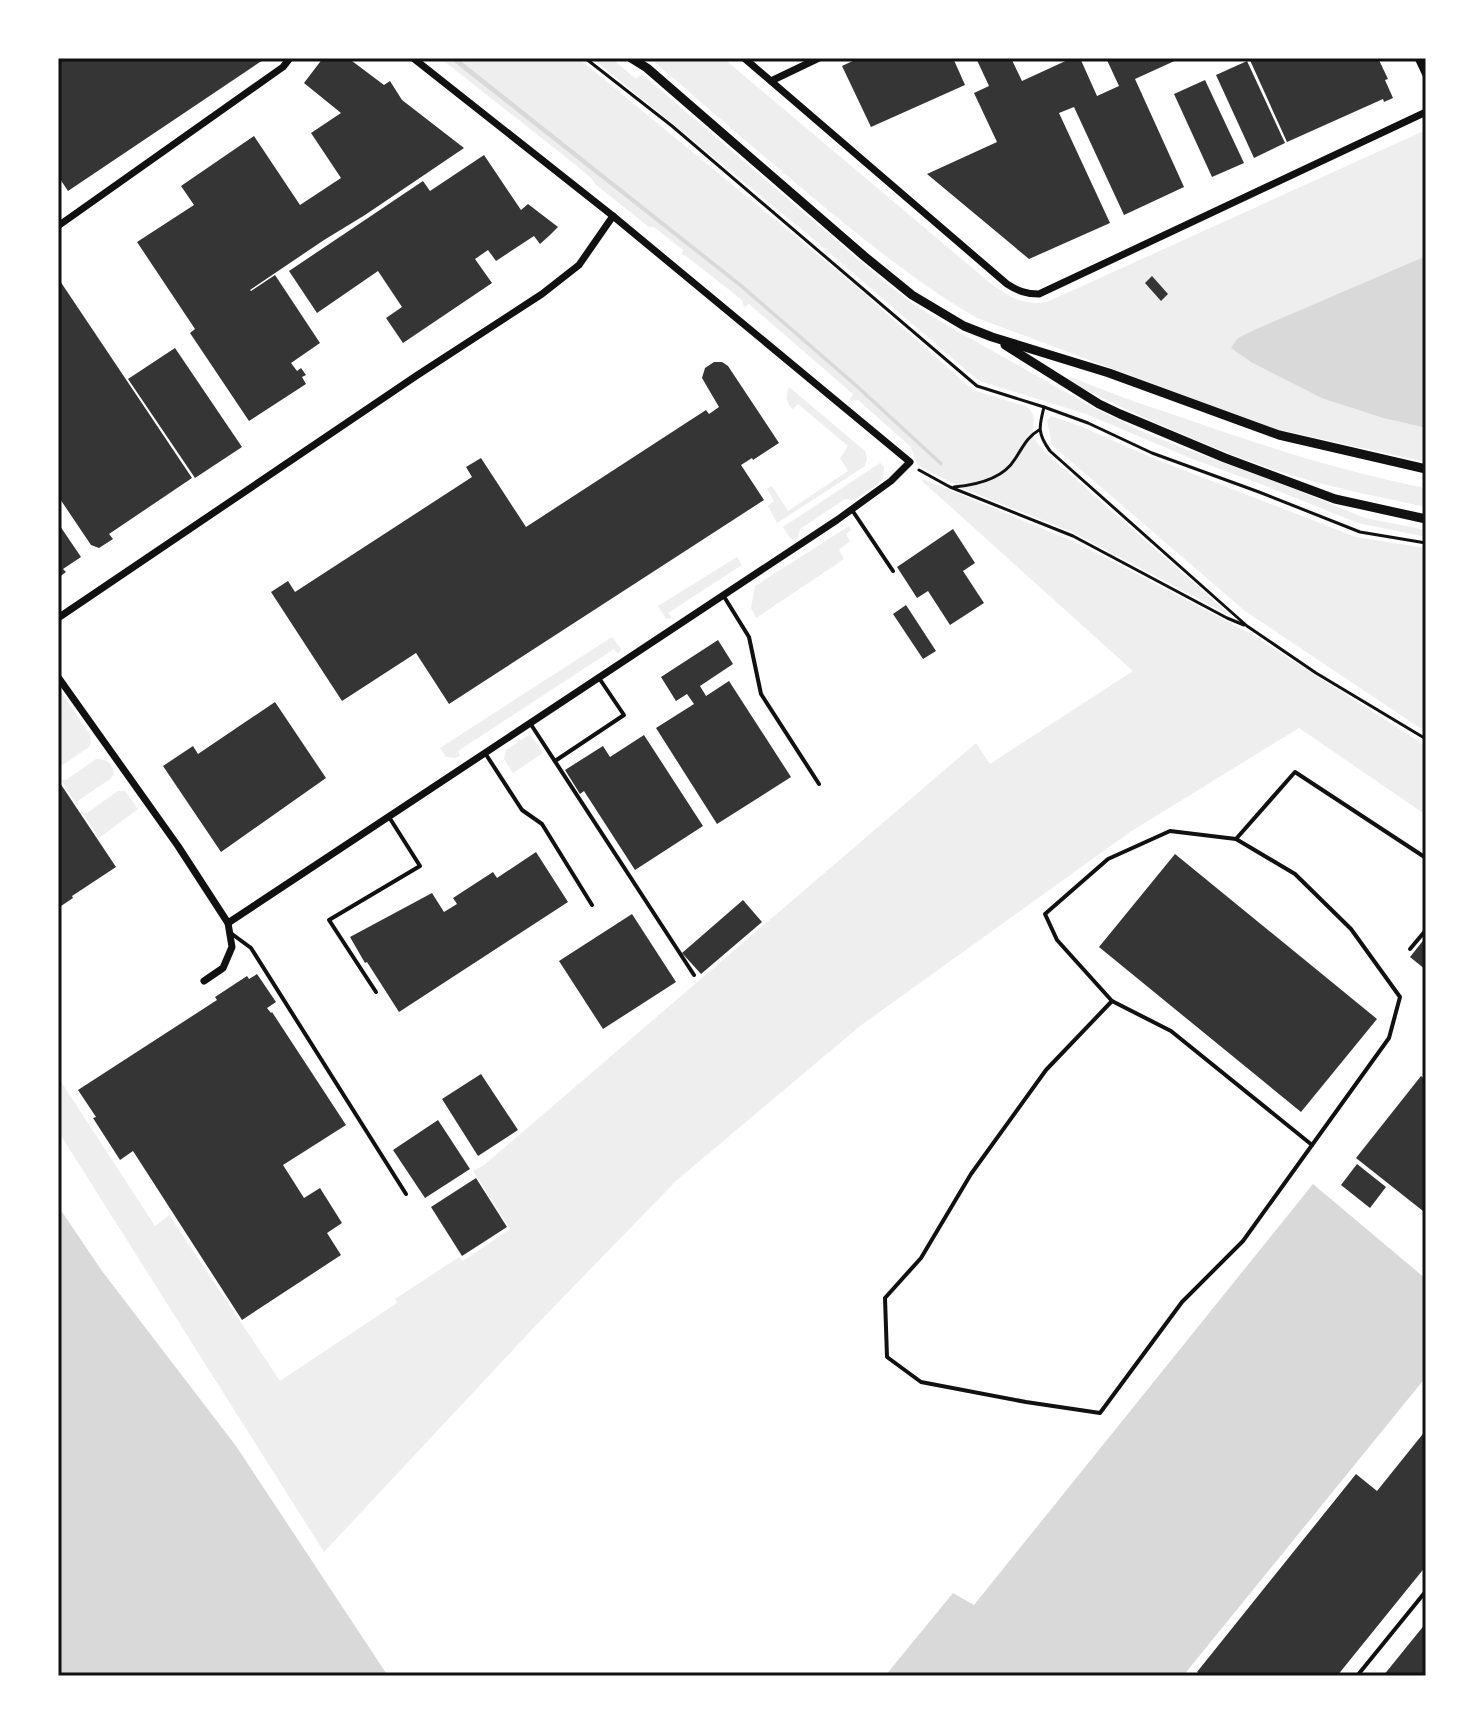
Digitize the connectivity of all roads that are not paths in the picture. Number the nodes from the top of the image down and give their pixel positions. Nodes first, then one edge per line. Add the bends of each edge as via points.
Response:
1 (290, 58) edge
2 (413, 58) edge
3 (631, 58) edge
4 (744, 58) edge
5 (819, 58) edge
6 (1418, 58) edge
7 (1426, 75) edge
8 (771, 81) junction
9 (1426, 112) edge
10 (613, 216) junction
11 (58, 226) edge
12 (992, 337) junction
13 (1424, 469) edge
14 (852, 510) junction
15 (1426, 519) edge
16 (893, 571) dead end
17 (723, 595) junction
18 (58, 618) edge
19 (58, 677) edge
20 (599, 678) junction
21 (530, 723) junction
22 (485, 753) junction
23 (555, 761) junction
24 (819, 784) dead end
25 (389, 817) junction
26 (1236, 839) junction
27 (1426, 858) edge
28 (592, 905) dead end
29 (229, 928) junction
30 (1426, 930) edge
31 (1410, 949) dead end
32 (694, 975) dead end
33 (204, 981) dead end
34 (376, 992) dead end
35 (1112, 1001) junction
36 (1312, 1145) junction
37 (406, 1194) dead end
38 (1426, 1591) edge
39 (1357, 1676) edge

1 - 11 street
2 - 10 street
3 - 12 street via 912,295
4 - 8 street
5 - 8 street
6 - 7 street
8 - 9 street via 1007,284 1030,294
10 - 14 street via 910,462
10 - 18 street via 579,265 542,294
12 - 13 street via 1279,435
12 - 15 street via 1133,420 1335,499
14 - 16 lane
14 - 17 street
17 - 20 street
17 - 24 lane via 749,637 761,694
19 - 29 street via 178,846
20 - 21 street
20 - 23 lane via 624,715
21 - 22 street
21 - 23 lane
22 - 25 street
22 - 28 lane via 522,810 542,824
23 - 32 lane
25 - 29 street
25 - 34 lane via 420,866 329,920
26 - 27 lane via 1295,772
26 - 35 lane via 1170,831 1108,859 1045,914 1057,940
26 - 36 lane via 1295,874 1351,929 1400,997 1389,1038
29 - 33 street via 232,947 223,968
29 - 37 lane via 251,948
30 - 31 lane
35 - 36 lane via 1171,1031
35 - 36 lane via 1046,1070 971,1174 921,1258 885,1298 887,1357 921,1382 1100,1413 1182,1302 1243,1241
38 - 39 lane

